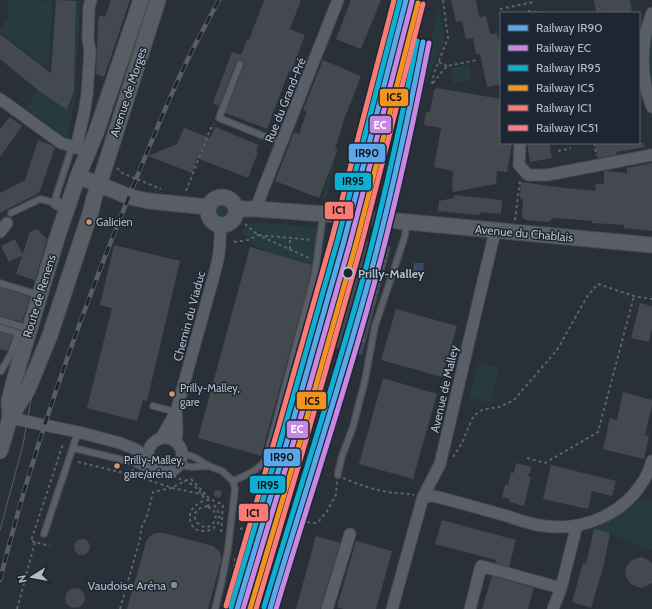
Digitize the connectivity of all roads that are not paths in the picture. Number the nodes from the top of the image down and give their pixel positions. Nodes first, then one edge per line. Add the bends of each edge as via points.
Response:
1 (91, 0) edge
2 (141, 0) edge
3 (158, 0) edge
4 (338, 0) edge
5 (652, 13) edge
6 (642, 36) edge
7 (240, 64) dead end
8 (0, 99) edge
9 (652, 107) edge
10 (281, 143) junction
11 (520, 144) edge
12 (79, 149) junction
13 (652, 155) edge
14 (78, 176) junction
15 (99, 185) junction
16 (62, 206) junction
17 (208, 207) junction
18 (236, 209) junction
19 (256, 209) junction
20 (324, 214) junction
21 (340, 215) tunnel mouth
22 (401, 222) joint
23 (6, 223) edge
24 (221, 225) junction
25 (495, 231) junction
26 (652, 245) edge
27 (0, 283) edge
28 (39, 296) junction
29 (0, 320) edge
30 (0, 328) edge
31 (29, 330) junction
32 (7, 372) edge
33 (153, 406) dead end
34 (176, 412) junction
35 (7, 417) junction
36 (78, 432) junction
37 (157, 441) junction
38 (176, 441) junction
39 (73, 448) junction
40 (135, 449) junction
41 (0, 451) edge
42 (182, 453) junction
43 (652, 461) edge
44 (152, 463) junction
45 (209, 466) junction
46 (175, 467) junction
47 (338, 476) road end
48 (233, 480) junction
49 (420, 496) junction
50 (577, 525) junction
51 (44, 534) dead end
52 (350, 534) dead end
53 (408, 550) dead end
54 (561, 588) junction
55 (215, 609) edge
56 (328, 609) edge
57 (470, 609) edge
58 (553, 609) edge

1 - 12 street via 88,40 90,50
2 - 12 main road, Avenue de Morges via 98,126
3 - 15 main road, Avenue de Morges
4 - 10 street, Rue du Grand-Pré
5 - 6 street
6 - 9 street via 643,74
7 - 10 lane via 219,118
8 - 12 street via 61,143
10 - 19 street, Rue du Grand-Pré
11 - 13 street via 519,165 528,176 547,175
12 - 14 main road, Avenue de Morges
12 - 16 lane via 56,196
14 - 15 main road
14 - 16 main road, Route de Renens
15 - 17 main road via 149,201
15 - 35 main road, Route de Renens via 50,335 28,389
16 - 23 lane via 40,199
16 - 28 main road, Route de Renens via 57,238
17 - 18 main road via 213,200 224,197 235,204
17 - 24 main road via 210,219
18 - 19 main road
18 - 24 main road via 232,221
19 - 20 main road
20 - 21 main road
20 - 48 lane via 315,273 266,459 255,471
22 - 25 main road, Avenue du Chablais
22 - 47 lane via 405,236 375,326 365,380
24 - 34 street, Chemin du Viaduc via 219,254
25 - 26 main road, Avenue du Chablais
25 - 49 street, Avenue de Malley via 440,464
27 - 28 lane
28 - 31 main road, Route de Renens
29 - 31 lane
30 - 32 lane via 18,333
31 - 32 main road, Route de Renens
32 - 35 main road, Route de Renens
33 - 34 lane
34 - 37 street, Chemin du Viaduc
34 - 38 street, Chemin du Viaduc
35 - 36 street
35 - 41 main road, Route de Renens
36 - 39 lane
36 - 40 street
37 - 38 street via 166,438
37 - 40 street
37 - 44 street via 150,449
38 - 42 street
39 - 44 lane via 132,462 142,467
39 - 51 lane
40 - 44 street
42 - 45 lane
42 - 46 street
43 - 50 street via 642,483 622,506 596,520
44 - 46 street via 162,471
45 - 46 lane
45 - 48 lane via 222,471
48 - 55 lane via 235,489 230,540
49 - 50 street via 433,496 543,526
49 - 53 street, Avenue de Malley
50 - 54 street
52 - 56 street
54 - 57 street via 481,566
54 - 58 street

